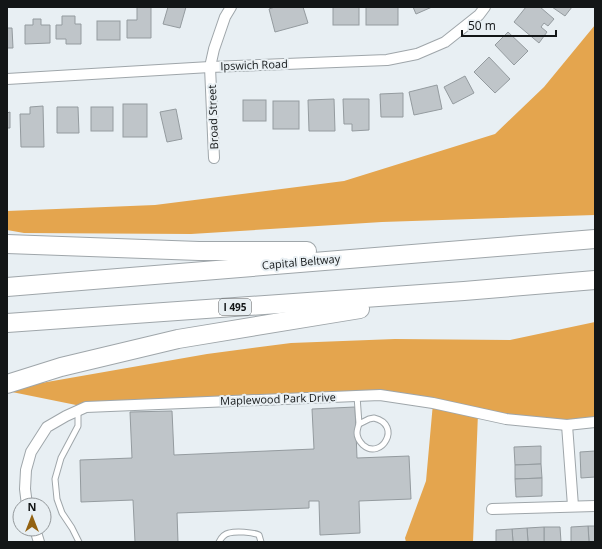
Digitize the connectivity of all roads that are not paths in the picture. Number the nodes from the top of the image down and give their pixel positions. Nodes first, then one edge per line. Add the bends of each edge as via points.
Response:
1 (231, 7) edge
2 (485, 7) edge
3 (210, 67) junction
4 (7, 79) edge
5 (214, 158) dead end
6 (595, 239) edge
7 (7, 244) edge
8 (459, 249) junction
9 (595, 280) edge
10 (7, 287) edge
11 (464, 291) junction
12 (7, 322) edge
13 (7, 384) edge
14 (357, 396) junction
15 (78, 411) junction
16 (595, 422) edge
17 (359, 424) junction
18 (567, 425) junction
19 (26, 497) edge
20 (573, 506) junction
21 (595, 506) edge
22 (492, 509) dead end
23 (79, 542) edge
24 (219, 542) edge
25 (261, 542) edge

1 - 3 street, Broad Street via 214,49
2 - 3 street, Ipswich Road via 479,15 445,42 417,54 387,60
3 - 4 street, Ipswich Road
3 - 5 street, Broad Street
6 - 8 highway, Capital Beltway
7 - 8 highway via 214,251
8 - 10 highway, Capital Beltway
9 - 11 highway, I 495
11 - 12 highway, I 495
11 - 13 highway via 178,339 61,367
14 - 15 street, Maplewood Park Drive via 86,407
14 - 17 lane
14 - 18 street, Maplewood Park Drive via 380,395 433,403 506,419
15 - 19 street, Maplewood Park Drive via 47,427 31,452 26,470
15 - 23 lane via 78,426 61,458 55,479 57,499 62,513
16 - 18 street, Maplewood Park Drive
17 - 17 lane via 369,418 379,419 388,430 387,440 374,449 364,446 358,438
18 - 20 street
20 - 21 street
20 - 22 street
24 - 25 lane via 228,533 259,535

